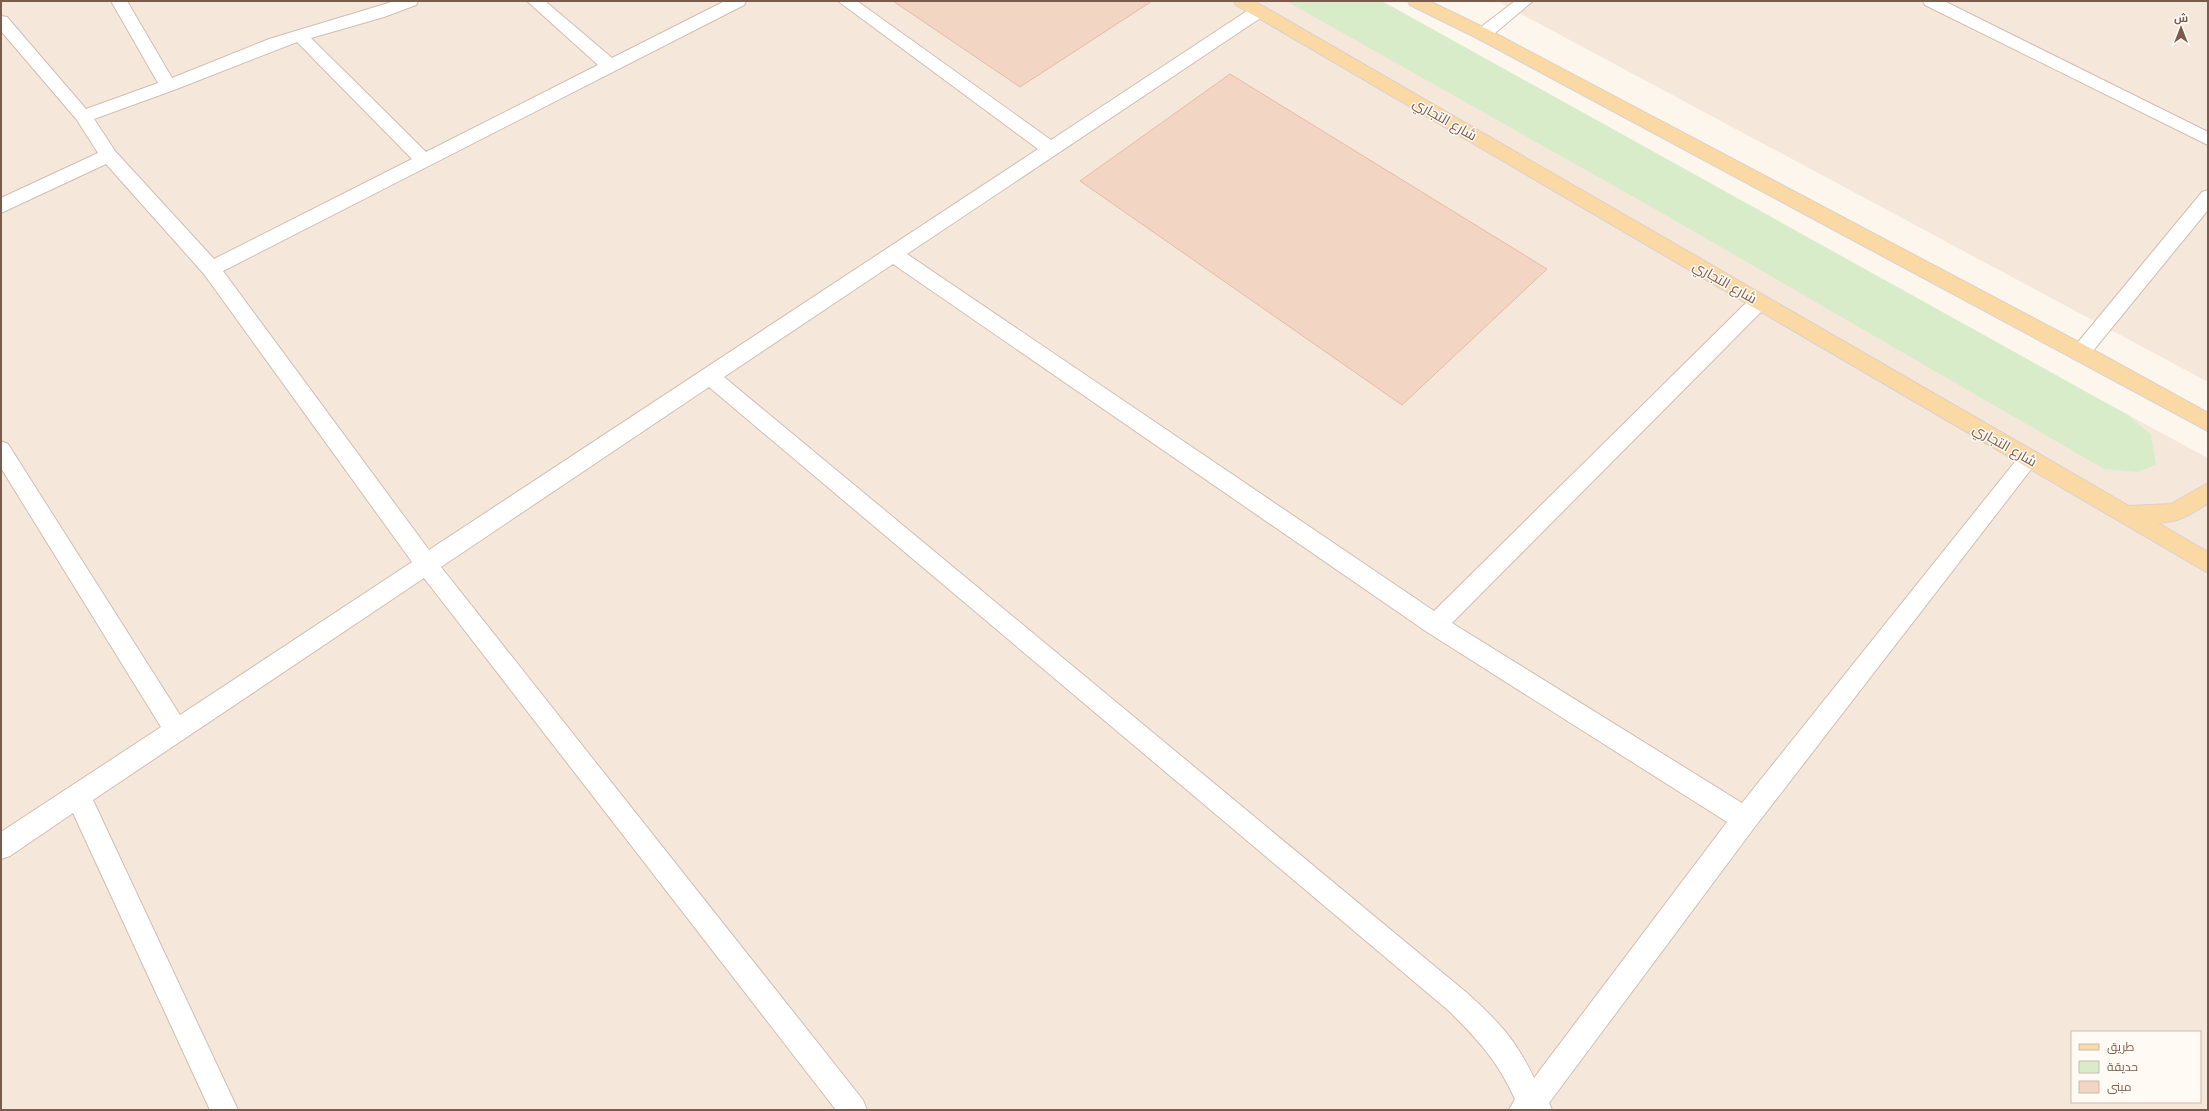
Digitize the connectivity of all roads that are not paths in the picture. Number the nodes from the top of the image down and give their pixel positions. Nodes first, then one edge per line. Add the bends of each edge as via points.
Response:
1 (119, 1) edge
2 (410, 1) edge
3 (535, 1) edge
4 (738, 1) edge
5 (846, 1) edge
6 (1416, 1) edge
7 (1525, 1) edge
8 (1931, 1) edge
9 (1251, 6) edge
10 (1, 21) edge
11 (1483, 34) junction
12 (300, 36) junction
13 (610, 66) junction
14 (168, 86) junction
15 (83, 116) junction
16 (2208, 139) edge
17 (1051, 149) junction
18 (109, 155) junction
19 (424, 161) junction
20 (2208, 197) edge
21 (1, 206) edge
22 (893, 254) junction
23 (211, 269) junction
24 (1759, 302) junction
25 (2081, 352) junction
26 (709, 376) junction
27 (2207, 424) edge
28 (1, 450) edge
29 (2029, 459) junction
30 (2208, 492) edge
31 (2128, 515) junction
32 (2208, 563) edge
33 (426, 564) junction
34 (1435, 625) junction
35 (176, 730) junction
36 (78, 796) junction
37 (1745, 819) junction
38 (1, 847) edge
39 (1531, 1108) edge
40 (224, 1110) edge
41 (852, 1110) edge

1 - 14 street
2 - 12 street
3 - 13 street
4 - 13 street
5 - 17 street
6 - 11 main road
7 - 11 street
8 - 16 street
9 - 17 street
9 - 24 main road, شارع التجاري
10 - 15 street
11 - 25 main road
12 - 14 street via 275,43
12 - 19 street
13 - 19 street
14 - 15 street
15 - 18 street
17 - 22 street
18 - 21 street
18 - 23 street
19 - 23 street
20 - 25 street
22 - 26 street
22 - 34 street
23 - 33 street
24 - 29 main road, شارع التجاري
24 - 34 street
25 - 27 main road
26 - 33 street
26 - 39 street via 1458,1002 1507,1053
28 - 35 street
29 - 31 main road, شارع التجاري
29 - 37 street
30 - 31 main road via 2174,513
31 - 32 main road, شارع التجاري
33 - 35 street
33 - 41 street
34 - 37 street
35 - 36 street
36 - 38 street
36 - 40 street
37 - 39 street

